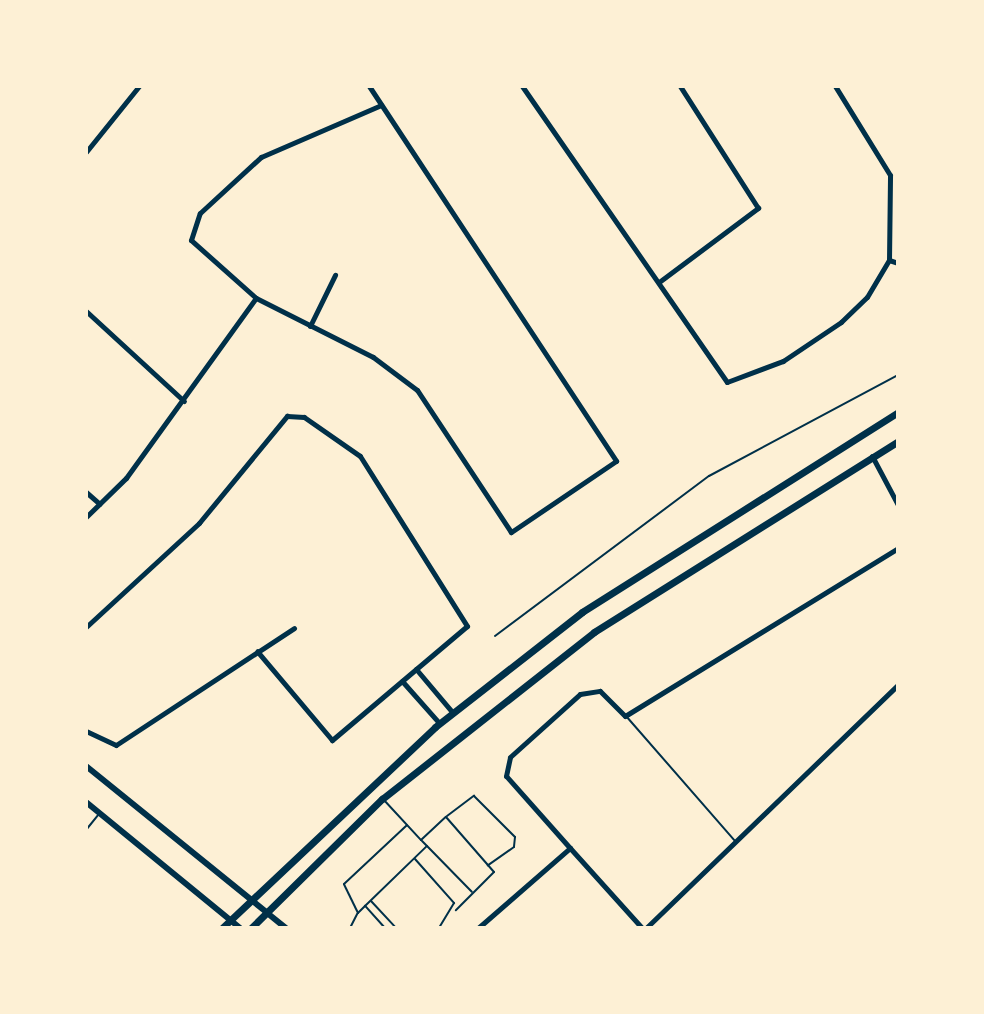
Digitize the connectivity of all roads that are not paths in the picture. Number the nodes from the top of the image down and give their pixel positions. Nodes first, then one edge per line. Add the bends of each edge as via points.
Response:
1 (139, 86) edge
2 (369, 86) edge
3 (522, 86) edge
4 (680, 86) edge
5 (835, 86) edge
6 (381, 105) junction
7 (86, 152) edge
8 (889, 260) junction
9 (898, 263) edge
10 (335, 275) dead end
11 (659, 282) junction
12 (256, 298) junction
13 (86, 311) edge
14 (310, 326) junction
15 (184, 401) junction
16 (898, 412) edge
17 (898, 441) edge
18 (872, 455) junction
19 (86, 492) edge
20 (100, 504) junction
21 (898, 505) edge
22 (86, 517) edge
23 (898, 548) edge
24 (86, 627) edge
25 (294, 628) dead end
26 (257, 651) junction
27 (416, 669) junction
28 (402, 681) junction
29 (898, 685) edge
30 (453, 713) junction
31 (625, 716) junction
32 (440, 724) junction
33 (86, 731) edge
34 (86, 766) edge
35 (382, 799) junction
36 (86, 802) edge
37 (100, 813) junction
38 (446, 817) junction
39 (407, 825) junction
40 (86, 830) edge
41 (421, 840) junction
42 (736, 842) junction
43 (427, 846) junction
44 (570, 848) junction
45 (414, 859) junction
46 (488, 865) junction
47 (473, 893) junction
48 (251, 899) junction
49 (371, 901) junction
50 (365, 906) junction
51 (456, 910) junction
52 (266, 912) junction
53 (358, 913) junction
54 (229, 920) junction
55 (222, 928) edge
56 (240, 928) edge
57 (251, 928) edge
58 (286, 928) edge
59 (350, 928) edge
60 (385, 928) edge
61 (396, 928) edge
62 (439, 928) edge
63 (478, 928) edge
64 (644, 928) edge

1 - 7 street
2 - 6 street
3 - 11 street
4 - 11 street via 758,208
5 - 8 street via 890,175
6 - 12 street via 261,157 200,213 191,240
6 - 14 street via 616,461 511,532 417,390 373,357
8 - 9 street
8 - 11 street via 867,297 841,322 783,361 727,382
10 - 14 street
12 - 14 street
12 - 15 street
13 - 15 street
15 - 20 street
16 - 30 main road via 673,549
17 - 18 main road
18 - 21 street
18 - 35 main road via 594,632
19 - 20 street
20 - 22 street
23 - 31 street
24 - 27 street via 199,523 287,416 304,417 360,456 467,626
25 - 26 street
26 - 28 street via 332,740
26 - 33 street via 116,745
27 - 28 street
27 - 30 street
28 - 32 street
29 - 42 street
30 - 32 main road
31 - 42 lane
31 - 44 street via 592,688 503,766
32 - 48 main road
34 - 48 main road
35 - 39 lane
35 - 52 main road
36 - 37 main road
37 - 40 lane
37 - 54 main road
38 - 41 lane
38 - 46 lane
38 - 46 lane via 469,796 515,837 514,847
39 - 41 lane
39 - 53 lane via 344,884
41 - 43 lane
42 - 64 street
43 - 45 lane
43 - 47 lane
44 - 63 street
44 - 64 street
45 - 49 lane
45 - 51 lane
46 - 47 lane via 494,872
47 - 51 lane
48 - 52 main road
48 - 54 main road
49 - 50 lane
49 - 61 lane
50 - 53 lane
50 - 60 lane
51 - 62 lane
52 - 57 main road
52 - 58 main road
53 - 59 lane
54 - 55 main road
54 - 56 main road

